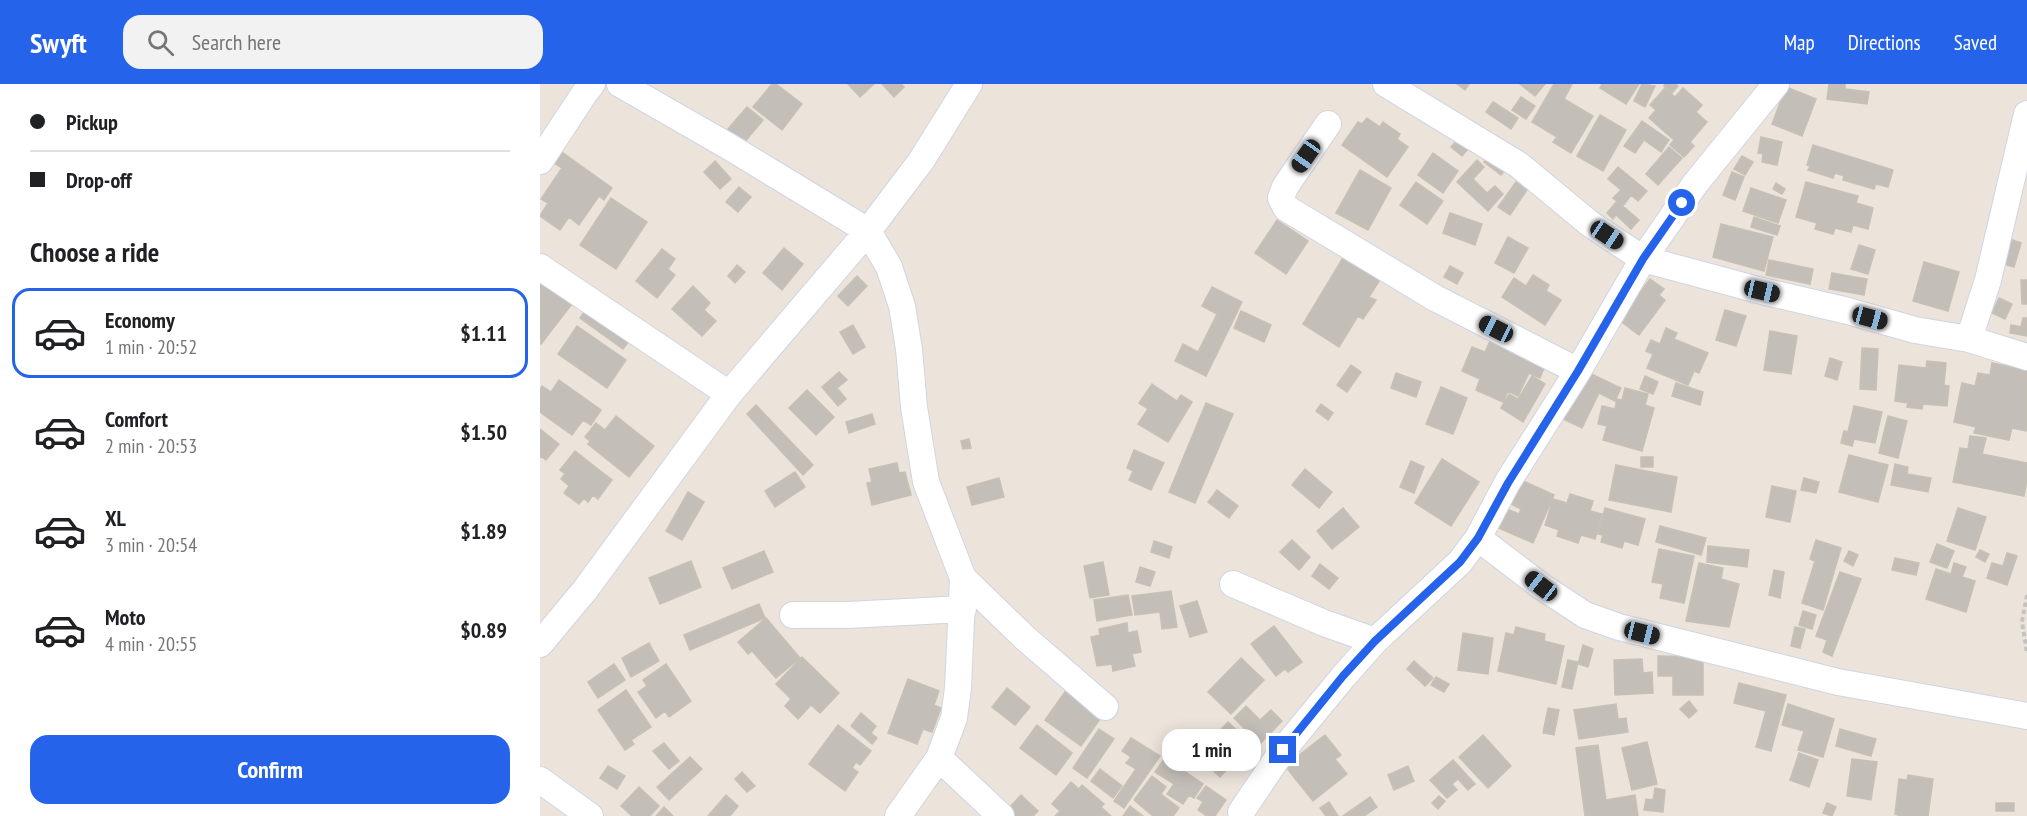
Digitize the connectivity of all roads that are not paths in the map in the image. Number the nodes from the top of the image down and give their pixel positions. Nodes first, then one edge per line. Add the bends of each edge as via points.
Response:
1 (620, 84) edge
2 (969, 84) edge
3 (1386, 84) edge
4 (1776, 84) edge
5 (582, 87) edge
6 (2027, 114) edge
7 (1328, 124) dead end
8 (540, 160) edge
9 (868, 231) junction
10 (1643, 259) junction
11 (540, 267) edge
12 (1970, 339) junction
13 (2027, 357) edge
14 (1578, 371) junction
15 (729, 394) junction
16 (1478, 538) junction
17 (963, 578) junction
18 (1233, 584) dead end
19 (963, 609) junction
20 (792, 615) dead end
21 (1375, 641) junction
22 (540, 644) edge
23 (1105, 707) dead end
24 (2027, 716) edge
25 (939, 758) junction
26 (540, 780) edge
27 (1241, 812) dead end
28 (590, 816) edge
29 (898, 816) edge
30 (1001, 816) edge

1 - 9 street
2 - 9 street via 921,161
3 - 10 street via 1519,165 1589,223
4 - 10 street via 1695,184
5 - 8 street
6 - 12 street
7 - 14 street via 1284,187 1281,198 1286,208 1435,298
9 - 15 street
9 - 17 street via 889,267 902,306 927,482
10 - 12 street via 1915,330
10 - 14 street
11 - 15 street
12 - 13 street
14 - 16 street
15 - 22 street via 585,590
16 - 21 street via 1460,562
16 - 24 street via 1585,615 1619,627 1838,682
17 - 19 street
17 - 23 street
18 - 21 street
19 - 20 street
19 - 25 street via 954,718
21 - 27 street via 1283,750
25 - 29 street
25 - 30 street
26 - 28 street

